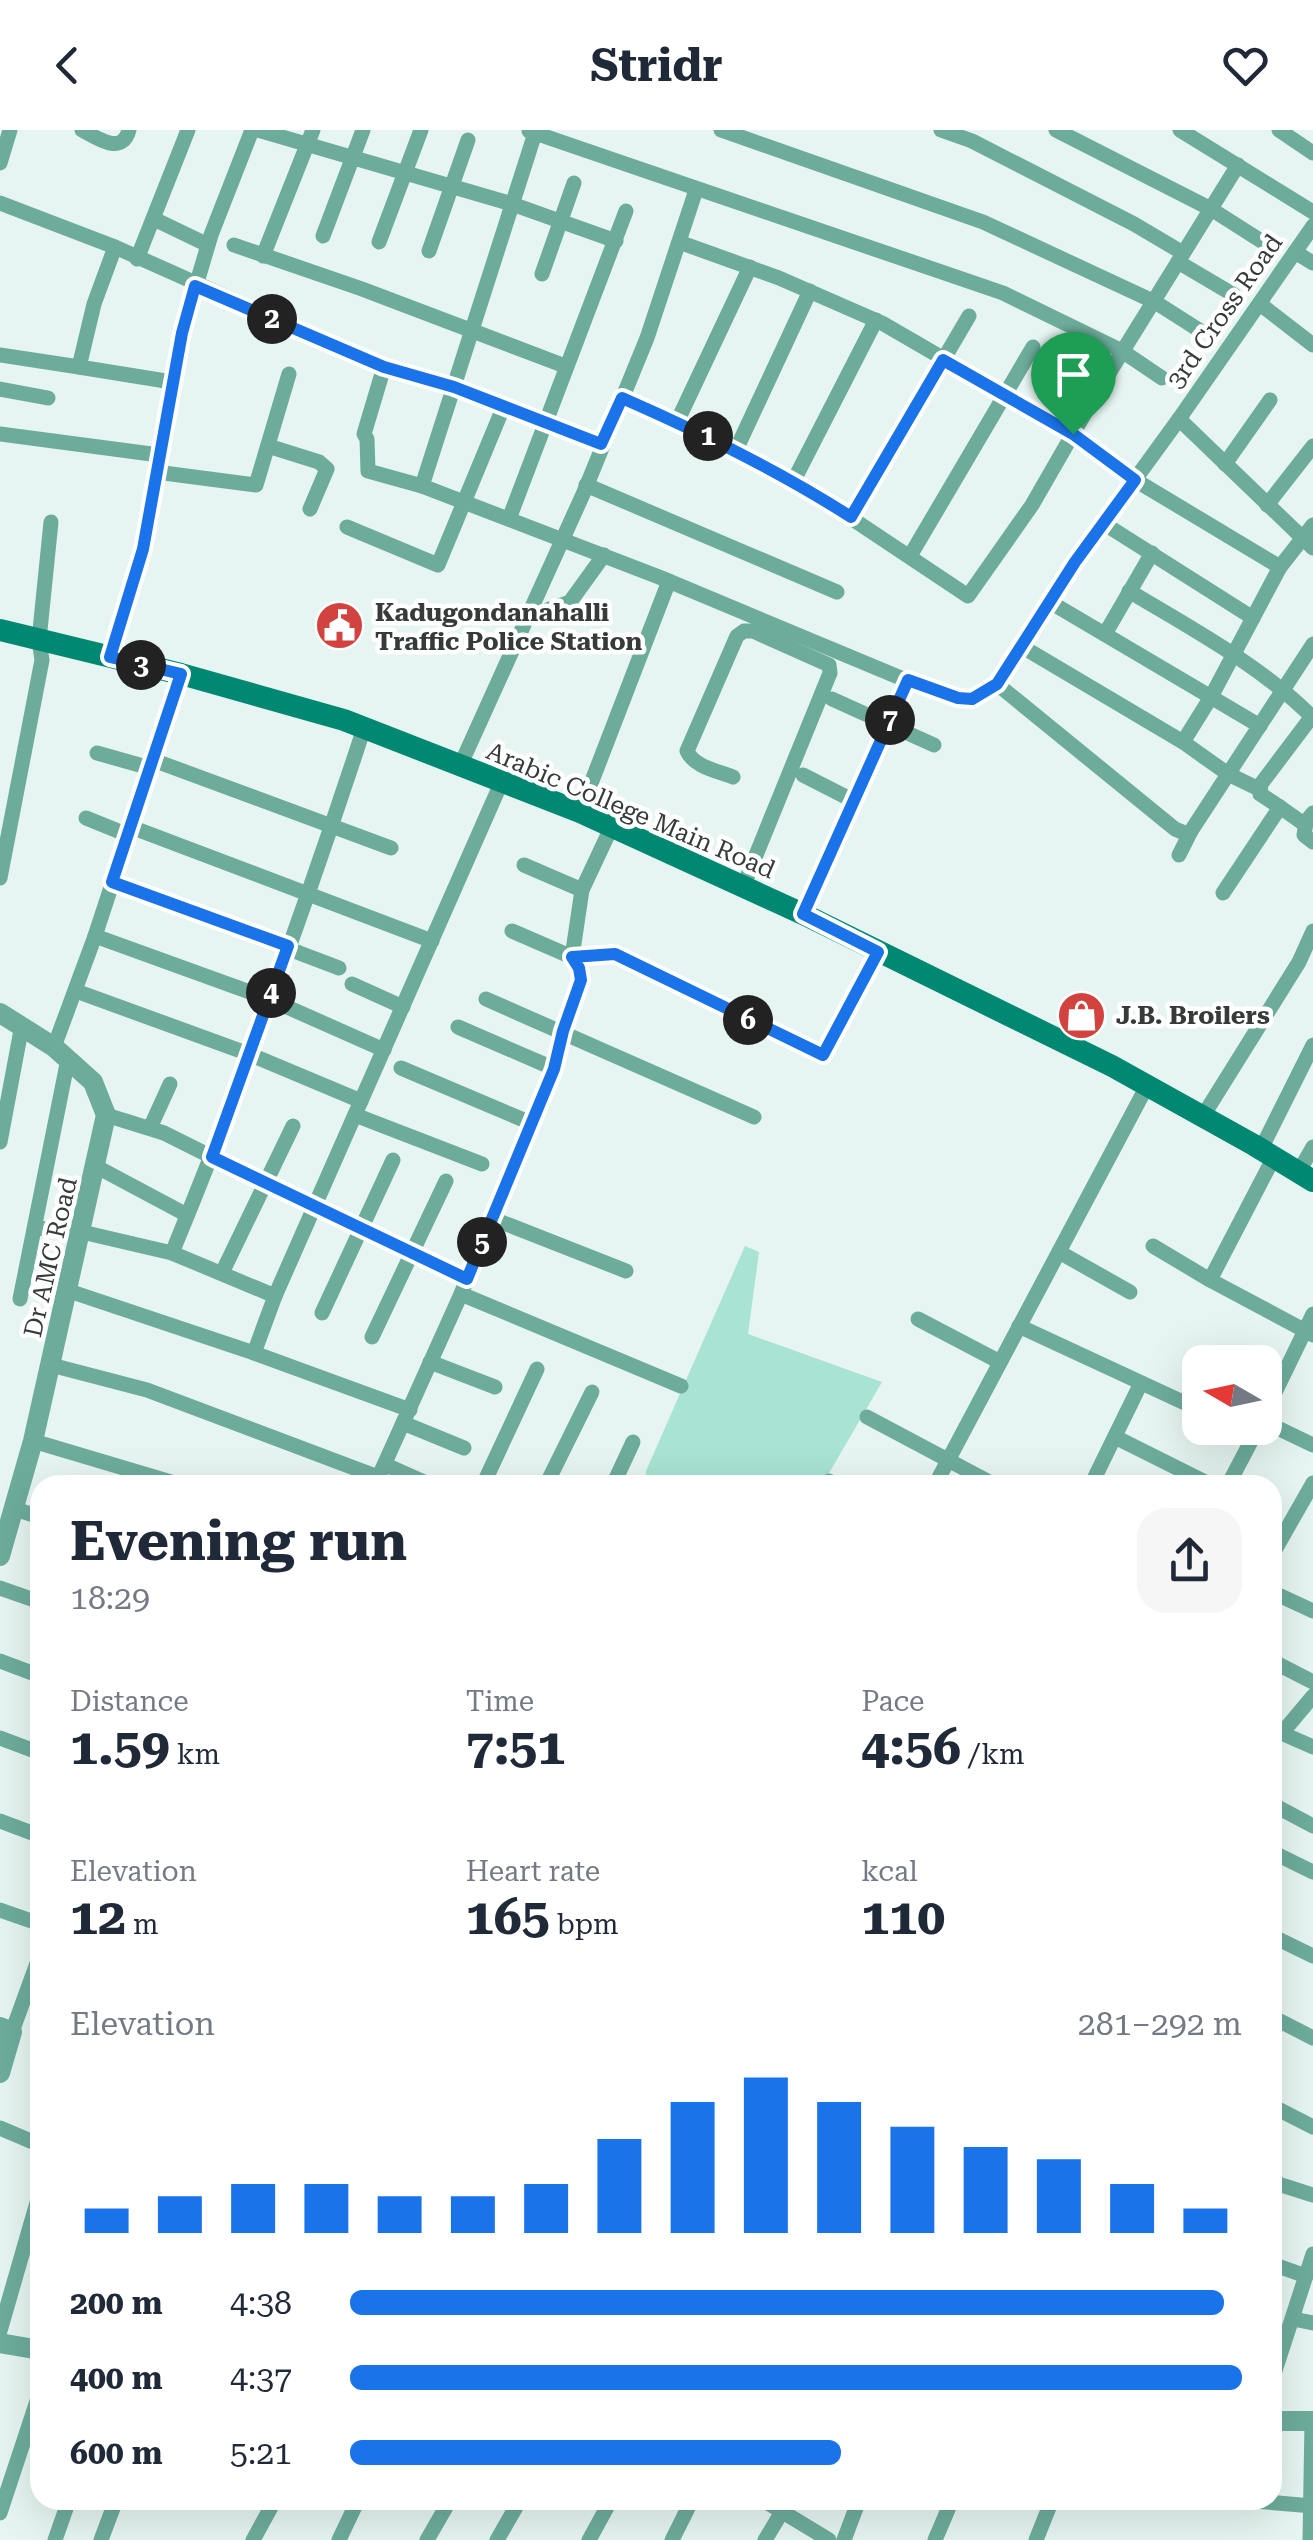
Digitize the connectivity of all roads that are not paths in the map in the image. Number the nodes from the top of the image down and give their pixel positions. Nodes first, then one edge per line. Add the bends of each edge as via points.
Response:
1 (10, 130) edge
2 (82, 130) edge
3 (129, 130) edge
4 (188, 130) edge
5 (255, 130) edge
6 (362, 130) edge
7 (421, 130) edge
8 (721, 130) edge
9 (941, 130) edge
10 (1056, 130) edge
11 (1180, 130) edge
12 (1280, 130) edge
13 (532, 131) edge
14 (1202, 136) edge
15 (311, 137) edge
16 (468, 140) dead end
17 (1313, 152) edge
18 (352, 157) junction
19 (0, 163) edge
20 (1238, 166) junction
21 (405, 173) junction
22 (574, 183) dead end
23 (452, 187) junction
24 (696, 190) junction
25 (0, 204) edge
26 (512, 204) junction
27 (1211, 209) junction
28 (626, 211) dead end
29 (1313, 212) edge
30 (154, 219) junction
31 (560, 222) junction
32 (1313, 226) edge
33 (324, 236) dead end
34 (616, 241) junction
35 (379, 242) dead end
36 (679, 242) junction
37 (1266, 244) dead end
38 (208, 245) junction
39 (234, 246) dead end
40 (115, 247) junction
41 (428, 251) dead end
42 (1295, 252) junction
43 (263, 256) junction
44 (137, 258) junction
45 (1180, 258) junction
46 (1313, 264) edge
47 (750, 267) junction
48 (542, 274) dead end
49 (195, 286) junction
50 (810, 292) junction
51 (1234, 295) dead end
52 (1156, 302) junction
53 (1260, 304) junction
54 (969, 316) dead end
55 (876, 320) junction
56 (1199, 330) dead end
57 (472, 332) junction
58 (1313, 344) edge
59 (1033, 347) dead end
60 (1122, 351) junction
61 (0, 355) edge
62 (943, 360) junction
63 (565, 366) junction
64 (384, 367) junction
65 (79, 368) junction
66 (289, 374) dead end
67 (1162, 378) dead end
68 (172, 382) junction
69 (454, 387) junction
70 (0, 389) edge
71 (1006, 396) junction
72 (48, 398) dead end
73 (622, 398) junction
74 (1270, 400) dead end
75 (503, 408) junction
76 (1179, 419) junction
77 (676, 422) junction
78 (544, 423) junction
79 (0, 434) edge
80 (1073, 434) junction
81 (601, 444) junction
82 (268, 446) junction
83 (1313, 446) edge
84 (736, 450) junction
85 (158, 463) junction
86 (1225, 464) junction
87 (794, 480) junction
88 (1135, 480) junction
89 (586, 485) junction
90 (422, 486) junction
91 (466, 503) junction
92 (1267, 505) junction
93 (310, 510) dead end
94 (851, 517) junction
95 (509, 519) junction
96 (51, 522) dead end
97 (1103, 524) junction
98 (1313, 524) edge
99 (347, 527) dead end
100 (561, 538) junction
101 (1307, 543) edge
102 (1152, 553) junction
103 (604, 555) junction
104 (910, 556) junction
105 (1280, 567) junction
106 (669, 580) junction
107 (1129, 591) junction
108 (837, 592) dead end
109 (1050, 602) junction
110 (549, 609) dead end
111 (1254, 618) junction
112 (0, 630) edge
113 (1105, 634) junction
114 (39, 640) junction
115 (1313, 644) edge
116 (1021, 646) junction
117 (1234, 654) junction
118 (110, 657) junction
119 (181, 674) junction
120 (908, 680) junction
121 (997, 684) junction
122 (1284, 690) junction
123 (1211, 698) junction
124 (832, 699) dead end
125 (1312, 715) edge
126 (888, 724) junction
127 (1260, 726) junction
128 (364, 728) junction
129 (1183, 742) junction
130 (934, 746) dead end
131 (97, 753) dead end
132 (151, 764) junction
133 (460, 766) junction
134 (1228, 774) junction
135 (803, 776) dead end
136 (733, 778) dead end
137 (502, 781) junction
138 (1259, 789) junction
139 (854, 801) junction
140 (1280, 807) junction
141 (580, 812) junction
142 (86, 818) dead end
143 (1310, 818) edge
144 (612, 826) junction
145 (332, 827) junction
146 (1191, 830) junction
147 (129, 831) junction
148 (1313, 842) edge
149 (391, 848) dead end
150 (1178, 855) dead end
151 (524, 865) dead end
152 (0, 878) edge
153 (112, 882) junction
154 (743, 887) junction
155 (582, 890) junction
156 (308, 893) junction
157 (1223, 893) dead end
158 (803, 914) junction
159 (512, 930) dead end
160 (1313, 931) edge
161 (95, 936) junction
162 (432, 940) junction
163 (288, 946) junction
164 (878, 952) junction
165 (572, 957) junction
166 (339, 968) dead end
167 (352, 984) dead end
168 (76, 992) junction
169 (269, 999) junction
170 (486, 999) dead end
171 (403, 1007) junction
172 (0, 1013) edge
173 (22, 1026) junction
174 (458, 1027) dead end
175 (563, 1031) junction
176 (1313, 1045) edge
177 (384, 1050) junction
178 (61, 1053) junction
179 (249, 1054) junction
180 (401, 1068) dead end
181 (554, 1069) junction
182 (170, 1084) dead end
183 (1148, 1084) junction
184 (358, 1108) junction
185 (106, 1115) junction
186 (1203, 1116) junction
187 (754, 1117) dead end
188 (531, 1123) junction
189 (293, 1126) dead end
190 (150, 1128) junction
191 (0, 1142) edge
192 (1313, 1146) edge
193 (1267, 1153) junction
194 (212, 1157) junction
195 (393, 1160) dead end
196 (482, 1164) dead end
197 (97, 1167) junction
198 (1306, 1177) edge
199 (446, 1180) dead end
200 (264, 1184) junction
201 (314, 1208) junction
202 (187, 1215) junction
203 (492, 1218) junction
204 (36, 1228) junction
205 (360, 1230) junction
206 (82, 1232) junction
207 (1153, 1246) dead end
208 (412, 1252) junction
209 (1059, 1252) junction
210 (172, 1253) junction
211 (626, 1270) dead end
212 (222, 1274) junction
213 (1210, 1280) junction
214 (464, 1286) junction
215 (69, 1291) junction
216 (1130, 1292) dead end
217 (275, 1296) junction
218 (20, 1298) dead end
219 (322, 1312) dead end
220 (1313, 1314) edge
221 (918, 1320) dead end
222 (1020, 1326) junction
223 (1309, 1332) edge
224 (372, 1336) dead end
225 (254, 1352) junction
226 (430, 1362) junction
227 (1000, 1362) junction
228 (51, 1366) junction
229 (537, 1369) dead end
230 (1282, 1382) edge
231 (1141, 1383) junction
232 (681, 1386) dead end
233 (494, 1387) dead end
234 (592, 1392) dead end
235 (1182, 1402) edge
236 (406, 1416) junction
237 (867, 1417) dead end
238 (1282, 1430) edge
239 (1114, 1437) junction
240 (32, 1442) junction
241 (633, 1442) dead end
242 (1246, 1445) edge
243 (1313, 1446) edge
244 (464, 1448) dead end
245 (948, 1460) junction
246 (146, 1475) edge
247 (377, 1475) edge
248 (380, 1475) edge
249 (488, 1475) edge
250 (551, 1475) edge
251 (618, 1475) edge
252 (940, 1475) edge
253 (976, 1475) edge
254 (1096, 1475) edge
255 (1191, 1475) edge
256 (1233, 1475) edge
257 (1313, 1482) edge
258 (15, 1508) junction
259 (30, 1513) edge
260 (1282, 1537) edge
261 (1, 1548) edge
262 (0, 1588) edge
263 (1282, 1597) edge
264 (30, 1598) edge
265 (1313, 1611) edge
266 (0, 1661) edge
267 (1282, 1667) edge
268 (30, 1672) edge
269 (1313, 1682) edge
270 (1313, 1696) edge
271 (1282, 1726) edge
272 (1282, 1733) edge
273 (0, 1738) edge
274 (1313, 1747) edge
275 (30, 1749) edge
276 (1282, 1809) edge
277 (0, 1821) edge
278 (1313, 1826) edge
279 (30, 1832) edge
280 (1282, 1857) edge
281 (1313, 1872) edge
282 (0, 1910) edge
283 (30, 1920) edge
284 (1282, 1941) edge
285 (1313, 1956) edge
286 (30, 1977) edge
287 (1282, 2023) edge
288 (6, 2030) edge
289 (1313, 2038) edge
290 (0, 2074) edge
291 (1282, 2111) edge
292 (1313, 2127) edge
293 (0, 2128) edge
294 (30, 2141) edge
295 (1282, 2185) edge
296 (1313, 2195) edge
297 (30, 2227) edge
298 (1313, 2254) edge
299 (1282, 2268) edge
300 (1306, 2276) junction
301 (1313, 2323) edge
302 (1284, 2327) edge
303 (0, 2331) edge
304 (0, 2343) edge
305 (30, 2348) edge
306 (1282, 2421) edge
307 (1313, 2421) edge
308 (30, 2422) edge
309 (1282, 2503) edge
310 (1312, 2506) edge
311 (65, 2510) edge
312 (112, 2510) edge
313 (270, 2510) edge
314 (353, 2510) edge
315 (444, 2510) edge
316 (514, 2510) edge
317 (606, 2510) edge
318 (687, 2510) edge
319 (783, 2510) joint
320 (855, 2510) edge
321 (948, 2510) edge
322 (1048, 2510) edge
323 (0, 2513) edge
324 (55, 2540) edge
325 (101, 2540) edge
326 (253, 2540) edge
327 (338, 2540) edge
328 (427, 2540) edge
329 (497, 2540) edge
330 (589, 2540) edge
331 (672, 2540) edge
332 (766, 2540) edge
333 (830, 2540) edge
334 (844, 2540) edge
335 (934, 2540) edge
336 (1036, 2540) edge
337 (1310, 2540) edge

1 - 19 street
2 - 3 street via 120,144
4 - 30 street
5 - 15 street
5 - 38 street
6 - 18 street
7 - 21 street
8 - 52 street via 983,222
9 - 45 street via 1134,224
10 - 27 street
11 - 14 street
12 - 17 street
13 - 24 street
13 - 26 street
14 - 20 street
15 - 18 street
15 - 43 street
16 - 23 street
18 - 21 street
18 - 33 street
20 - 27 street
20 - 29 street
21 - 23 street
21 - 35 street
22 - 31 street
23 - 26 street
23 - 41 street
24 - 36 street
24 - 60 street via 1003,293
25 - 40 street
26 - 31 street
26 - 57 street
27 - 37 street
27 - 45 street
28 - 34 street
30 - 38 street
30 - 44 street
31 - 34 street
31 - 48 street
32 - 42 street, 3rd Cross Road
34 - 63 street
36 - 47 street
36 - 73 street
38 - 49 street
39 - 43 street
40 - 44 street
40 - 65 street
42 - 46 street
42 - 53 street, 3rd Cross Road
43 - 57 street
44 - 49 street
45 - 51 street
45 - 52 street
47 - 50 street
47 - 77 street
49 - 64 street
49 - 68 street
50 - 55 street
50 - 84 street
52 - 56 street
52 - 60 street
53 - 58 street
53 - 76 street, 3rd Cross Road
54 - 62 street
55 - 62 street
55 - 87 street
57 - 63 street
57 - 69 street
59 - 71 street
60 - 67 street
60 - 80 street
61 - 65 street
62 - 71 street
62 - 94 street
63 - 78 street
64 - 69 street
64 - 90 street via 364,434 368,471
65 - 68 street
66 - 82 street
68 - 85 street
69 - 75 street
69 - 90 street
70 - 72 street
71 - 80 street
71 - 104 street
73 - 77 street
73 - 81 street
74 - 86 street
75 - 78 street
75 - 91 street
76 - 86 street, 3rd Cross Road
76 - 88 street
77 - 84 street
78 - 81 street
78 - 95 street
79 - 85 street
80 - 88 street
80 - 104 street via 968,596
81 - 89 street
82 - 85 street via 256,485
82 - 93 street via 327,469
83 - 92 street
84 - 87 street
85 - 118 street via 143,549
86 - 92 street, 3rd Cross Road
87 - 94 street
88 - 97 street
88 - 105 street
89 - 100 street
89 - 108 street
90 - 91 street
91 - 95 street
91 - 99 street via 438,565
92 - 101 street, 3rd Cross Road
94 - 104 street
95 - 100 street
96 - 114 street
97 - 102 street
97 - 109 street
98 - 101 street
100 - 103 street
100 - 133 street
101 - 105 street
102 - 107 street
102 - 111 street
103 - 106 street
103 - 110 street via 570,602
105 - 111 street
106 - 120 street
106 - 141 street
107 - 113 street
107 - 117 street
109 - 113 street
109 - 116 street
111 - 117 street
112 - 114 main road, Arabic College Main Road
113 - 123 street
114 - 118 main road, Arabic College Main Road
114 - 152 street via 42,660
115 - 122 street
116 - 121 street
116 - 129 street
117 - 122 street
117 - 123 street
118 - 119 main road, Arabic College Main Road
119 - 128 main road, Arabic College Main Road
119 - 132 street
120 - 121 street via 972,699
120 - 126 street
121 - 146 street via 1175,829
122 - 125 street
122 - 127 street
123 - 127 street
123 - 129 street
124 - 126 street
125 - 138 street
126 - 130 street
126 - 139 street
127 - 134 street
128 - 133 main road, Arabic College Main Road
128 - 145 street
129 - 134 street
131 - 132 street
132 - 145 street
132 - 147 street
133 - 137 main road, Arabic College Main Road
134 - 138 street
134 - 146 street
135 - 139 street
136 - 154 street via 687,752 737,636 754,631 822,661 830,673
137 - 141 main road, Arabic College Main Road
137 - 162 street
138 - 140 street
139 - 158 street
140 - 143 street
140 - 157 street
141 - 144 main road, Arabic College Main Road
142 - 147 street
143 - 148 street via 1304,836
144 - 154 main road, Arabic College Main Road
144 - 155 street
145 - 149 street
145 - 156 street
146 - 150 street
147 - 153 street
147 - 156 street
151 - 155 street
153 - 161 street
153 - 163 street
154 - 158 main road, Arabic College Main Road
155 - 165 street
156 - 162 street
156 - 163 street
158 - 164 main road, Arabic College Main Road
159 - 165 street
160 - 186 street
161 - 168 street
161 - 169 street
162 - 171 street
163 - 166 street
163 - 169 street
164 - 165 street via 823,1055 615,954
164 - 183 main road, Arabic College Main Road
165 - 175 street via 581,980
167 - 171 street
168 - 178 street
168 - 179 street
169 - 177 street
169 - 179 street
170 - 175 street
171 - 177 street
172 - 173 street
173 - 178 street
173 - 191 street
174 - 181 street
175 - 181 street
175 - 187 street
176 - 193 street
177 - 184 street
178 - 185 street via 92,1082
178 - 204 street
179 - 184 street
179 - 194 street
180 - 188 street
181 - 188 street
182 - 190 street
183 - 186 main road, Arabic College Main Road
183 - 209 street
184 - 196 street
184 - 201 street
185 - 190 street
185 - 197 street, Dr AMC Road
186 - 193 main road, Arabic College Main Road
188 - 203 street
189 - 200 street
190 - 194 street
192 - 198 street
193 - 198 main road, Arabic College Main Road
193 - 213 street
194 - 200 street
194 - 202 street
195 - 205 street
197 - 202 street
197 - 206 street, Dr AMC Road
199 - 208 street
200 - 201 street
200 - 212 street
201 - 205 street
201 - 217 street
202 - 210 street
203 - 211 street
203 - 214 street
204 - 206 street
204 - 218 street
205 - 208 street
205 - 219 street
206 - 210 street
206 - 215 street, Dr AMC Road
207 - 213 street
208 - 214 street
208 - 224 street
209 - 216 street
209 - 222 street
210 - 212 street
212 - 217 street
213 - 223 street
214 - 226 street
214 - 232 street
215 - 225 street
215 - 228 street, Dr AMC Road
217 - 225 street
220 - 223 street
221 - 227 street
222 - 227 street
222 - 231 street
223 - 230 street
225 - 236 street
226 - 233 street
226 - 236 street
227 - 245 street
228 - 240 street, Dr AMC Road
228 - 247 street via 147,1390
229 - 249 street
231 - 235 street
231 - 239 street
234 - 250 street
236 - 244 street
236 - 248 street
237 - 245 street
238 - 243 street
239 - 254 street
239 - 255 street
240 - 246 street
240 - 258 street, Dr AMC Road
241 - 251 street
242 - 256 street
245 - 252 street
245 - 253 street
257 - 260 street
258 - 259 street
258 - 261 street, Dr AMC Road
262 - 264 street
263 - 265 street
266 - 268 street
267 - 269 street
270 - 271 street
272 - 274 street
273 - 275 street
276 - 278 street
277 - 279 street
280 - 281 street
282 - 283 street
284 - 285 street
286 - 288 street
287 - 289 street
288 - 290 street
291 - 292 street
293 - 294 street
295 - 296 street
297 - 303 street
298 - 300 street
299 - 300 street
300 - 302 street
301 - 302 street
304 - 305 street
306 - 307 street
307 - 310 street
308 - 323 street
309 - 310 street
310 - 337 street
311 - 324 street
312 - 325 street
313 - 326 street
314 - 327 street
315 - 328 street
316 - 329 street
317 - 330 street
318 - 331 street
319 - 332 street
319 - 333 street
320 - 334 street
321 - 335 street
322 - 336 street

